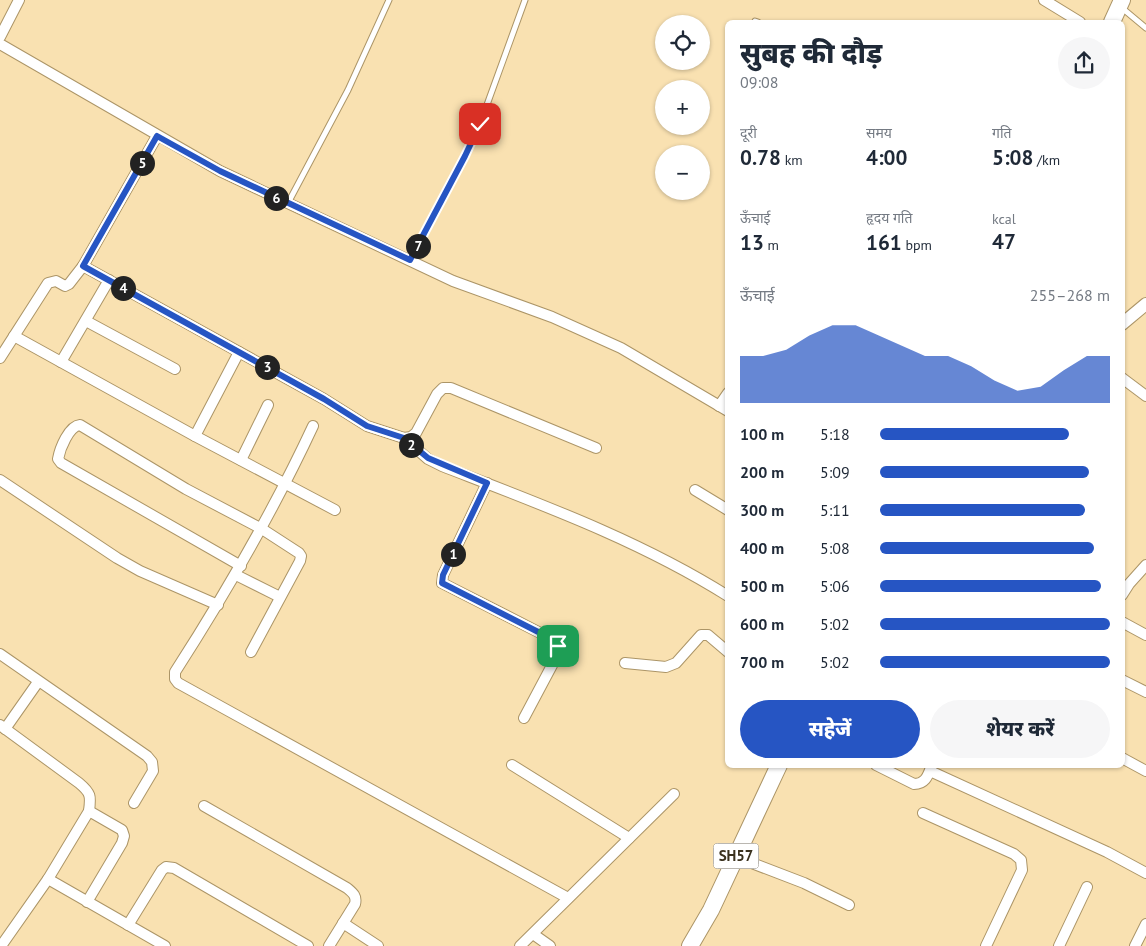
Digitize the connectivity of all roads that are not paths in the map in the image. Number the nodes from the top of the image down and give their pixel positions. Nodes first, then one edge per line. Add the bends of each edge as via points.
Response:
1 (19, 0) edge
2 (389, 0) edge
3 (525, 0) edge
4 (1044, 0) edge
5 (1121, 3) edge
6 (1077, 20) edge
7 (1113, 20) edge
8 (1146, 28) edge
9 (0, 38) edge
10 (0, 44) edge
11 (157, 136) junction
12 (288, 203) junction
13 (410, 260) junction
14 (83, 266) junction
15 (109, 280) junction
16 (1146, 304) edge
17 (86, 321) junction
18 (1125, 322) edge
19 (14, 336) junction
20 (239, 352) junction
21 (0, 358) edge
22 (61, 362) junction
23 (175, 369) dead end
24 (1125, 380) edge
25 (1146, 396) edge
26 (268, 405) dead end
27 (723, 408) edge
28 (314, 426) dead end
29 (195, 436) junction
30 (404, 438) junction
31 (596, 448) dead end
32 (240, 460) junction
33 (0, 480) edge
34 (487, 483) junction
35 (286, 484) junction
36 (695, 490) dead end
37 (725, 508) edge
38 (335, 510) dead end
39 (262, 529) junction
40 (1146, 564) edge
41 (239, 571) junction
42 (1125, 590) edge
43 (725, 594) edge
44 (280, 597) junction
45 (218, 605) junction
46 (1125, 624) edge
47 (1146, 635) edge
48 (725, 649) edge
49 (251, 652) dead end
50 (0, 654) edge
51 (625, 664) dead end
52 (38, 682) junction
53 (1125, 682) edge
54 (1146, 692) edge
55 (524, 718) dead end
56 (3, 727) edge
57 (1125, 760) edge
58 (512, 765) dead end
59 (778, 768) edge
60 (882, 768) edge
61 (931, 768) edge
62 (1146, 771) edge
63 (674, 794) dead end
64 (134, 803) dead end
65 (204, 806) dead end
66 (89, 811) junction
67 (923, 813) dead end
68 (629, 838) junction
69 (736, 857) junction
70 (1146, 873) edge
71 (48, 879) junction
72 (1087, 887) dead end
73 (568, 898) junction
74 (87, 902) junction
75 (849, 906) dead end
76 (343, 923) junction
77 (128, 925) junction
78 (1146, 925) edge
79 (533, 934) junction
80 (1, 946) edge
81 (165, 946) edge
82 (308, 946) edge
83 (329, 946) edge
84 (378, 946) edge
85 (520, 946) edge
86 (550, 946) edge
87 (690, 946) edge
88 (986, 946) edge
89 (1060, 946) edge
90 (1135, 946) edge

1 - 9 street
2 - 12 lane via 348,90
3 - 13 lane via 480,124
4 - 6 street
5 - 7 main road
5 - 8 lane
10 - 11 street
11 - 12 street
11 - 14 street
12 - 13 street
13 - 27 street via 453,281 552,317 614,345
14 - 15 street
14 - 19 street via 66,286 56,281 48,283
15 - 17 street
15 - 20 street
16 - 18 street
17 - 22 street
17 - 23 street
19 - 21 street
19 - 22 street
20 - 29 street
20 - 30 street via 367,426
22 - 29 street
24 - 25 street
26 - 32 street
28 - 35 street
29 - 32 street
30 - 31 street via 416,433 436,394 443,388 451,388
30 - 34 street via 428,458
32 - 35 street
33 - 45 street via 116,558
34 - 43 street via 567,514 672,563
34 - 55 street via 442,583 554,640 558,646 558,654
35 - 38 street
35 - 39 street
36 - 37 street
39 - 41 street
39 - 41 street via 186,489 80,425 71,429 59,454 62,463
39 - 44 street via 301,556
40 - 42 street
41 - 44 street
41 - 45 street
44 - 49 street
45 - 73 street via 175,672 178,683
46 - 47 street
48 - 51 street via 708,635 701,635 672,666
50 - 52 street
52 - 56 street
52 - 64 street via 152,762 153,771
53 - 54 street
56 - 66 street via 89,792
57 - 62 street
58 - 68 street
59 - 69 main road, SH57
60 - 61 street via 914,784 926,779
61 - 70 street
63 - 68 street
65 - 76 street via 353,893 355,904
66 - 71 street
66 - 74 street via 122,830 124,836
67 - 88 street via 1021,860 1022,870
68 - 73 street
69 - 75 street via 804,883
69 - 87 main road, SH57
71 - 74 street
71 - 80 street
72 - 89 street
73 - 79 street
74 - 77 street
76 - 83 street
76 - 84 street
77 - 81 street
77 - 82 street via 166,867 174,868
78 - 90 street
79 - 85 street
79 - 86 street

